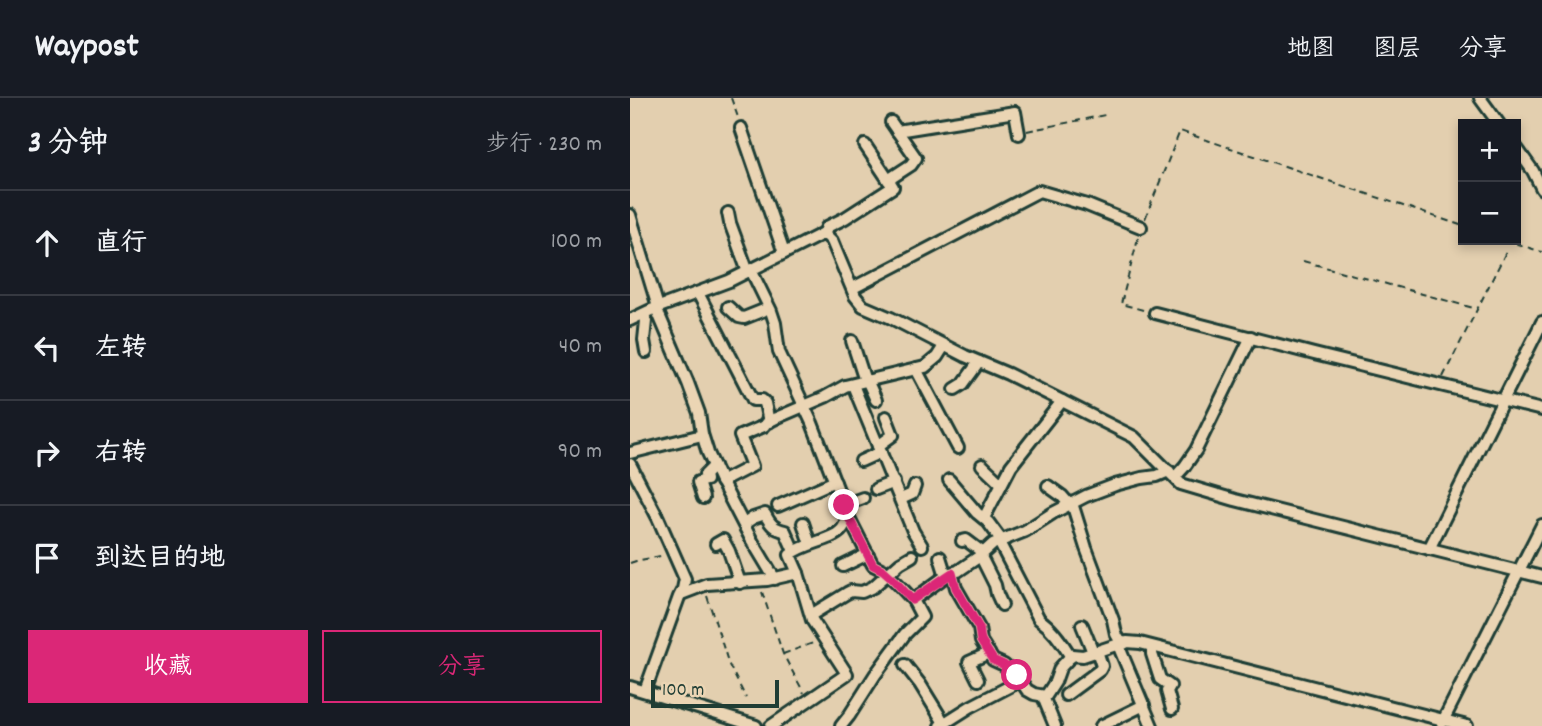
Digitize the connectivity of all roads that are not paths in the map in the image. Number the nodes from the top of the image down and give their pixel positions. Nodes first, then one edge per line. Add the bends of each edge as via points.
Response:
1 (1480, 98) edge
2 (1495, 119) edge
3 (741, 128) road end
4 (1019, 133) road end
5 (865, 145) dead end
6 (1521, 154) edge
7 (888, 180) junction
8 (1542, 189) edge
9 (728, 213) dead end
10 (630, 215) edge
11 (1142, 227) dead end
12 (824, 234) junction
13 (784, 253) junction
14 (749, 271) junction
15 (853, 288) junction
16 (698, 293) junction
17 (727, 307) dead end
18 (657, 308) junction
19 (769, 308) junction
20 (1155, 313) dead end
21 (644, 314) junction
22 (630, 320) edge
23 (1542, 321) edge
24 (1251, 337) junction
25 (852, 341) dead end
26 (944, 346) junction
27 (646, 352) dead end
28 (979, 362) junction
29 (916, 369) junction
30 (866, 381) junction
31 (853, 385) junction
32 (955, 389) dead end
33 (876, 400) dead end
34 (1503, 400) junction
35 (1062, 401) junction
36 (804, 406) junction
37 (1542, 410) edge
38 (887, 417) dead end
39 (769, 422) junction
40 (702, 435) junction
41 (958, 448) dead end
42 (879, 449) junction
43 (630, 453) edge
44 (861, 461) dead end
45 (630, 464) edge
46 (982, 465) dead end
47 (714, 466) junction
48 (1172, 474) junction
49 (949, 480) dead end
50 (835, 481) junction
51 (894, 482) junction
52 (1001, 483) junction
53 (722, 484) junction
54 (915, 486) dead end
55 (1048, 486) dead end
56 (876, 489) dead end
57 (863, 498) dead end
58 (901, 499) junction
59 (1071, 504) junction
60 (778, 506) dead end
61 (846, 510) junction
62 (984, 518) junction
63 (803, 523) dead end
64 (744, 524) junction
65 (1542, 525) edge
66 (962, 541) dead end
67 (1001, 541) junction
68 (716, 544) dead end
69 (810, 544) junction
70 (922, 547) dead end
71 (1429, 549) junction
72 (794, 551) junction
73 (868, 554) junction
74 (981, 554) junction
75 (912, 556) dead end
76 (940, 557) dead end
77 (843, 566) dead end
78 (1518, 571) junction
79 (798, 573) junction
80 (888, 574) junction
81 (949, 574) junction
82 (1542, 577) edge
83 (775, 579) junction
84 (740, 583) junction
85 (681, 594) junction
86 (912, 600) junction
87 (1002, 606) dead end
88 (811, 615) junction
89 (1082, 625) dead end
90 (1122, 645) junction
91 (1152, 647) junction
92 (1095, 651) junction
93 (989, 653) junction
94 (1071, 657) junction
95 (905, 665) dead end
96 (978, 680) dead end
97 (1020, 681) junction
98 (630, 687) edge
99 (645, 691) junction
100 (1066, 695) dead end
101 (1045, 696) junction
102 (1144, 705) junction
103 (1172, 709) dead end
104 (942, 724) edge
105 (756, 726) edge
106 (771, 726) edge
107 (841, 726) edge
108 (1055, 726) edge
109 (1101, 726) edge
110 (1152, 726) edge
111 (1441, 726) edge
112 (1467, 726) edge

1 - 2 street
3 - 13 street
4 - 7 street via 1015,112 894,126 916,159
5 - 7 street
6 - 8 street
7 - 12 street via 893,187 827,227
9 - 14 street
10 - 18 street
11 - 15 street via 1039,191
12 - 13 street
12 - 15 street via 832,241
13 - 14 street
14 - 16 street
14 - 19 street
15 - 26 street via 863,306
16 - 18 street
16 - 39 street via 753,400 765,403
17 - 19 street via 744,318
18 - 21 street
18 - 40 street via 699,413
19 - 36 street via 779,352
20 - 24 street
21 - 22 street
21 - 27 street
23 - 34 street
24 - 34 street
24 - 48 street via 1196,450 1185,466
25 - 30 street
26 - 28 street
26 - 29 street via 925,367
28 - 32 street
28 - 35 street
29 - 30 street
29 - 41 street
30 - 31 street
30 - 33 street
31 - 36 street
31 - 42 street
34 - 37 street
34 - 71 street
35 - 48 street via 1134,437
35 - 52 street
36 - 39 street
36 - 50 street
38 - 42 street via 894,435
39 - 53 street via 740,436 752,466
40 - 43 street
40 - 47 street
42 - 44 street
42 - 51 street
45 - 85 street via 685,579
46 - 52 street
47 - 53 street
47 - 53 street via 706,480 698,482 702,499
48 - 59 street via 1115,485
48 - 71 street via 1181,484 1201,491
49 - 62 street
50 - 60 street
50 - 61 street
51 - 56 street
51 - 58 street
52 - 62 street
53 - 64 street
54 - 58 street via 912,494
55 - 59 street
57 - 61 street
58 - 70 street
59 - 67 street
59 - 90 street
61 - 69 street via 840,532
61 - 73 street
62 - 67 street
63 - 69 street
64 - 72 street via 765,514 771,525 785,531
64 - 83 street
65 - 78 street
66 - 74 street
67 - 74 street
67 - 94 street via 1039,619
68 - 84 street via 723,540
69 - 72 street
71 - 78 street
72 - 79 street via 789,555
73 - 77 street
73 - 80 street via 873,565
74 - 81 street
74 - 87 street
75 - 80 street
76 - 81 street
78 - 82 street
78 - 111 street
79 - 83 street
79 - 88 street
80 - 86 street
80 - 88 street via 868,589 851,591
81 - 86 street
81 - 93 street
83 - 84 street
84 - 85 street via 704,585
85 - 99 street
86 - 107 street via 922,617 905,634
88 - 106 street via 847,674
89 - 92 street
90 - 91 street
90 - 92 street
90 - 102 street
91 - 103 street via 1160,679 1170,686
91 - 112 street
92 - 94 street
92 - 100 street via 1100,670
93 - 96 street via 969,662
93 - 97 street
94 - 101 street via 1059,668
95 - 104 street
97 - 101 street via 1027,690
97 - 104 street
98 - 99 street
99 - 105 street
101 - 108 street
102 - 109 street
102 - 110 street

